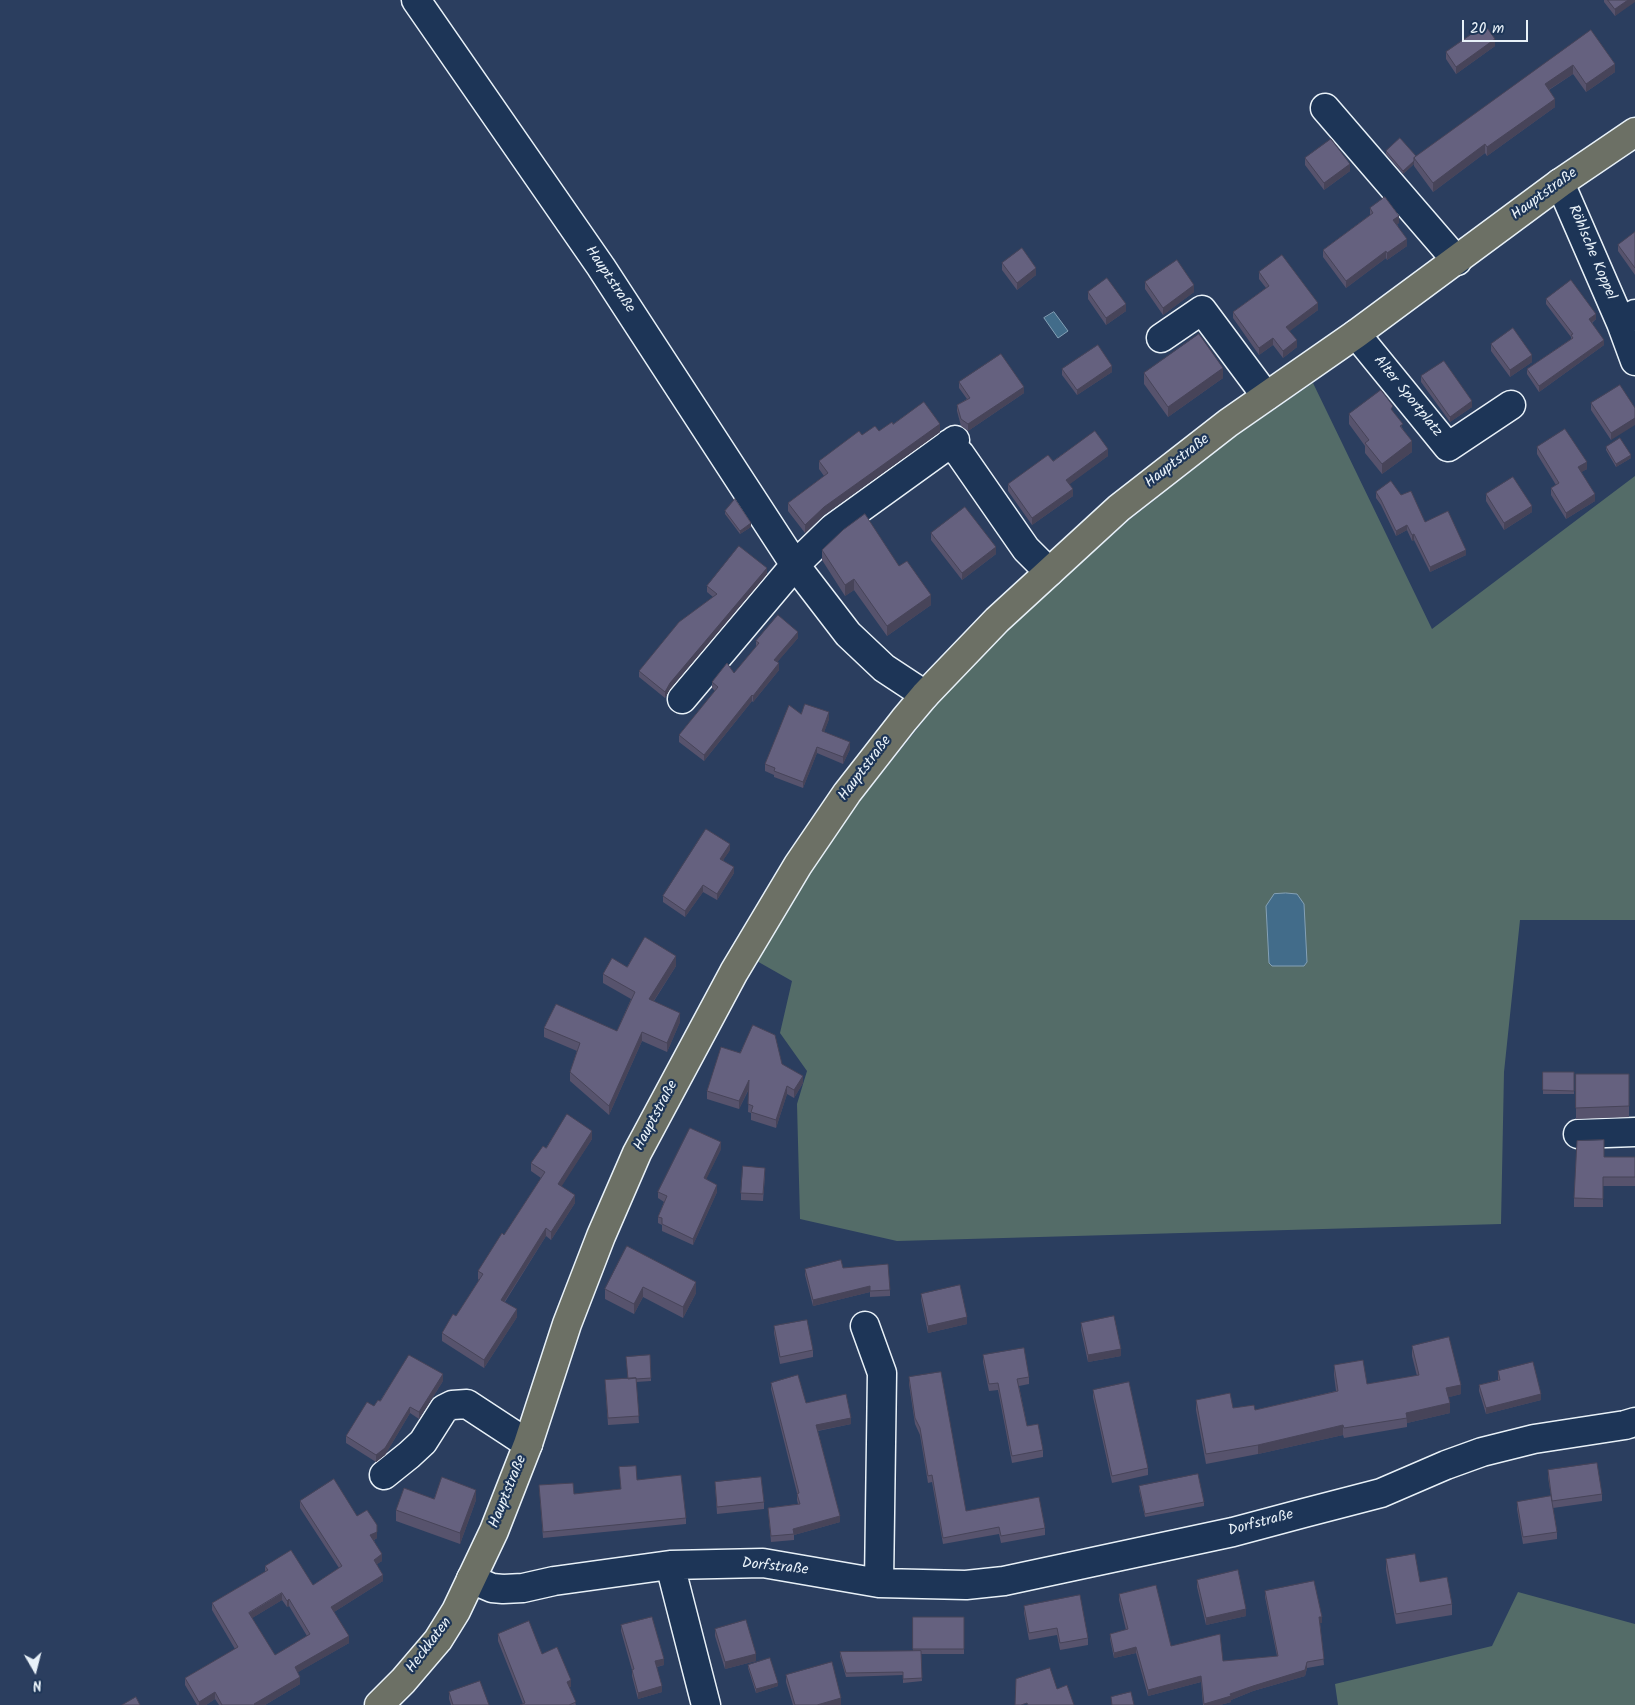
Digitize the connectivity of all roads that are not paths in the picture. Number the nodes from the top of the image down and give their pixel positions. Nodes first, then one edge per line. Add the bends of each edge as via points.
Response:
1 (416, 0) edge
2 (1324, 108) dead end
3 (1635, 132) edge
4 (1560, 183) junction
5 (1457, 261) junction
6 (1628, 318) edge
7 (1356, 334) junction
8 (1161, 338) dead end
9 (1635, 361) edge
10 (1266, 396) junction
11 (1511, 405) dead end
12 (795, 565) junction
13 (1049, 572) junction
14 (925, 695) junction
15 (682, 699) dead end
16 (1635, 1132) edge
17 (1578, 1134) dead end
18 (865, 1326) dead end
19 (1635, 1422) edge
20 (528, 1444) junction
21 (384, 1475) dead end
22 (670, 1565) junction
23 (471, 1579) junction
24 (879, 1584) junction
25 (379, 1705) edge
26 (706, 1705) edge

1 - 12 street, Hauptstraße via 601,268
2 - 5 street
3 - 4 main road, Hauptstraße
4 - 5 main road, Hauptstraße
4 - 6 street, Röhlsche Koppel
5 - 7 main road, Hauptstraße
6 - 9 street, Röhlsche Koppel
7 - 10 main road, Hauptstraße
7 - 11 street, Alter Sportplatz via 1448,447
8 - 10 street via 1202,310
10 - 13 main road, Hauptstraße via 1119,508
12 - 13 street via 833,528 952,442 1026,549
12 - 14 street, Hauptstraße via 848,634 884,668
12 - 15 street
13 - 14 main road, Hauptstraße via 996,620
14 - 20 main road, Hauptstraße via 847,793 798,864 734,972 637,1153 567,1324
16 - 17 street
18 - 24 street via 882,1373
19 - 24 street, Dorfstraße via 1534,1439 1491,1450 1381,1492 1140,1553 1004,1581 966,1585
20 - 21 street via 467,1404 452,1405 444,1409 423,1442
20 - 23 main road, Hauptstraße via 494,1531
22 - 23 street, Dorfstraße via 516,1588 492,1588
22 - 24 street, Dorfstraße via 763,1563
22 - 26 street
23 - 25 main road, Heckkaten via 438,1640

